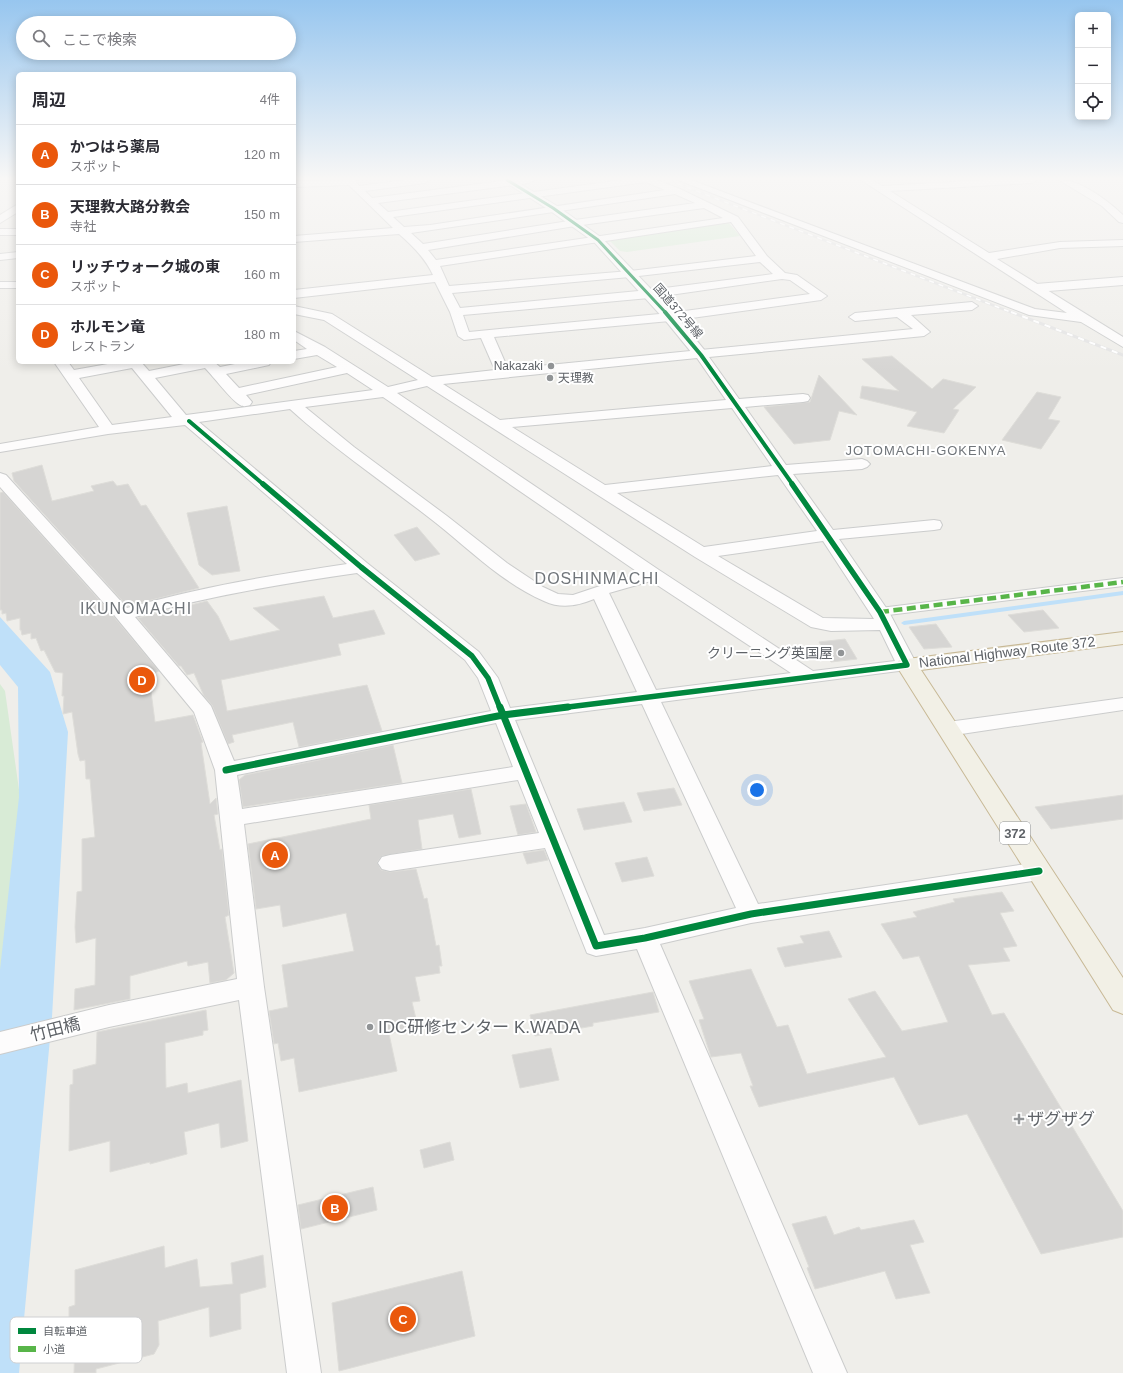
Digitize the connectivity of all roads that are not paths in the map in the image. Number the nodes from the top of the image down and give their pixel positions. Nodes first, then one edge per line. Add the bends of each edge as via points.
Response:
1 (417, 244) edge
2 (445, 244) edge
3 (570, 244) edge
4 (602, 244) edge
5 (753, 244) edge
6 (853, 244) edge
7 (967, 244) edge
8 (1089, 244) edge
9 (421, 248) junction
10 (16, 255) edge
11 (0, 257) edge
12 (987, 257) junction
13 (763, 258) junction
14 (433, 264) junction
15 (630, 274) junction
16 (782, 276) junction
17 (439, 278) junction
18 (1123, 281) edge
19 (9, 285) edge
20 (1036, 288) junction
21 (445, 290) junction
22 (296, 294) edge
23 (649, 294) junction
24 (16, 296) edge
25 (972, 306) dead end
26 (296, 310) edge
27 (456, 312) junction
28 (900, 313) junction
29 (670, 317) junction
30 (855, 317) dead end
31 (1081, 318) junction
32 (486, 334) junction
33 (296, 336) edge
34 (1123, 343) edge
35 (320, 350) junction
36 (296, 355) edge
37 (700, 355) junction
38 (63, 364) edge
39 (124, 364) edge
40 (136, 364) edge
41 (238, 364) edge
42 (211, 366) edge
43 (348, 369) junction
44 (503, 374) junction
45 (71, 375) junction
46 (145, 376) junction
47 (429, 381) junction
48 (386, 392) junction
49 (235, 393) junction
50 (803, 398) dead end
51 (735, 404) junction
52 (294, 406) junction
53 (255, 412) junction
54 (186, 421) junction
55 (499, 424) junction
56 (108, 430) junction
57 (0, 448) edge
58 (862, 464) dead end
59 (782, 470) junction
60 (0, 478) edge
61 (603, 490) junction
62 (934, 525) dead end
63 (828, 535) junction
64 (701, 553) junction
65 (361, 567) junction
66 (653, 574) junction
67 (1123, 582) edge
68 (599, 591) junction
69 (123, 615) junction
70 (883, 618) junction
71 (1123, 638) edge
72 (907, 665) junction
73 (808, 676) junction
74 (651, 697) junction
75 (1123, 704) edge
76 (503, 715) junction
77 (948, 728) junction
78 (226, 770) junction
79 (525, 772) junction
80 (232, 818) junction
81 (553, 839) junction
82 (390, 863) dead end
83 (1039, 871) junction
84 (751, 914) junction
85 (645, 938) junction
86 (251, 987) junction
87 (1123, 1002) edge
88 (0, 1043) edge
89 (304, 1373) edge
90 (830, 1373) edge

1 - 9 street
2 - 9 street
3 - 14 street
4 - 15 street, 国道372号線
5 - 13 street
6 - 31 street via 1033,312
7 - 12 street
8 - 12 street via 1060,245
9 - 14 street
10 - 11 street
12 - 20 street
13 - 15 street
13 - 16 street
14 - 17 street
15 - 21 street
15 - 23 street, 国道372号線
16 - 23 street
16 - 29 street via 793,277 821,296
17 - 21 street
17 - 22 street
18 - 20 street
19 - 24 street
20 - 31 street
21 - 27 street
23 - 27 street
23 - 29 street, 国道372号線
25 - 28 street
26 - 47 street via 328,317
27 - 32 street via 464,336
28 - 30 street
28 - 37 street via 924,332
29 - 32 street
29 - 37 street, 国道372号線
31 - 34 street
32 - 44 street
33 - 35 street
35 - 36 street
35 - 43 street
37 - 44 street
37 - 51 street
38 - 45 street
39 - 45 street
40 - 46 street
41 - 42 street
42 - 46 street
42 - 49 street
43 - 48 street
43 - 49 street
44 - 47 street
45 - 56 street
46 - 54 street
47 - 48 street
47 - 55 street
48 - 52 street
48 - 66 street
49 - 53 street
50 - 51 street
51 - 55 street
51 - 59 street
52 - 53 street
52 - 68 street via 351,455 442,520 480,552 544,595 562,602
53 - 54 street
54 - 56 street
54 - 65 street
55 - 61 street
56 - 57 street
58 - 59 street
59 - 61 street
59 - 63 street
60 - 69 street
61 - 64 street
62 - 63 street
63 - 64 street
63 - 70 street
64 - 70 street via 818,623 831,625
65 - 69 street via 257,582 175,600
65 - 76 street via 472,656 488,678
66 - 68 street
66 - 73 street
67 - 70 street
68 - 74 street
69 - 78 street via 204,710
70 - 72 street
71 - 72 highway, National Highway Route 372
72 - 73 street
72 - 77 highway, National Highway Route 372 / 372
73 - 74 street
74 - 76 street
74 - 84 street
75 - 77 street
76 - 78 street
76 - 79 street
77 - 83 highway, National Highway Route 372 / 372
78 - 80 street
79 - 80 street
79 - 81 street
80 - 86 street
81 - 82 street
81 - 85 street via 596,946
83 - 84 street
83 - 87 highway, National Highway Route 372 / 372
84 - 85 street
85 - 90 street
86 - 88 street, 竹田橋 via 109,1016
86 - 89 street

